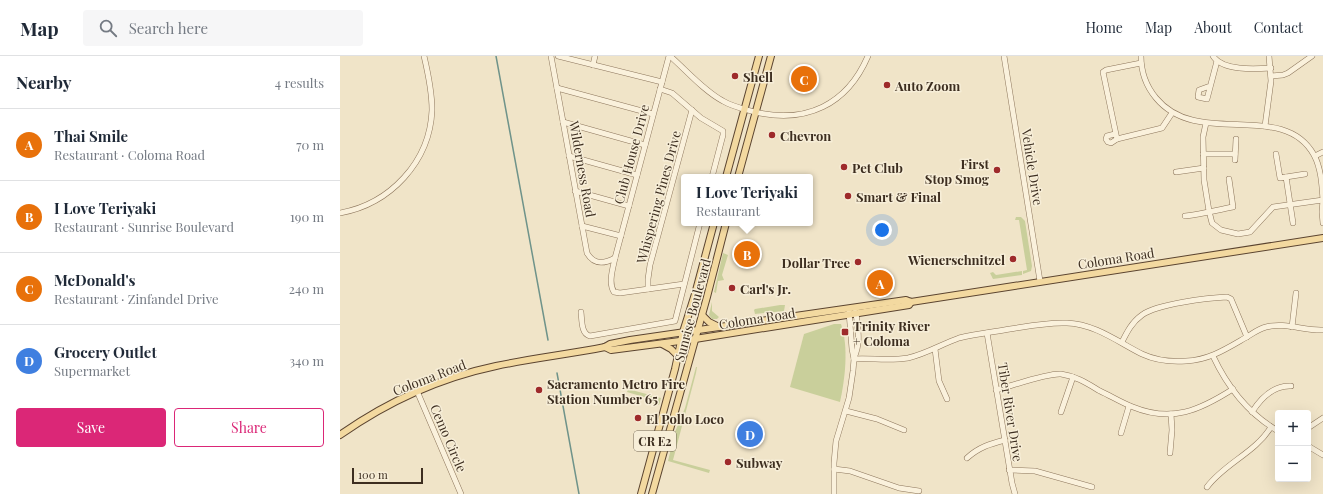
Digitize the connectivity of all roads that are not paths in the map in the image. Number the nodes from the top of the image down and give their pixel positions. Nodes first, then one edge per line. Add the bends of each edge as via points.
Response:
1 (424, 56) edge
2 (551, 56) edge
3 (561, 56) edge
4 (595, 56) edge
5 (669, 56) edge
6 (759, 56) edge
7 (771, 56) edge
8 (868, 56) edge
9 (1004, 56) edge
10 (1140, 56) edge
11 (1212, 56) edge
12 (1270, 56) edge
13 (1312, 56) edge
14 (1217, 61) junction
15 (1141, 63) junction
16 (593, 65) junction
17 (1270, 68) junction
18 (1271, 76) junction
19 (662, 82) junction
20 (1210, 86) dead end
21 (557, 88) junction
22 (660, 89) junction
23 (744, 109) junction
24 (692, 110) junction
25 (756, 112) junction
26 (1172, 113) junction
27 (654, 114) junction
28 (563, 122) junction
29 (1206, 123) junction
30 (1265, 126) junction
31 (1236, 139) dead end
32 (645, 145) junction
33 (1323, 152) edge
34 (1203, 154) junction
35 (1276, 154) dead end
36 (569, 156) junction
37 (1315, 156) junction
38 (1321, 165) edge
39 (1204, 168) junction
40 (1176, 172) dead end
41 (713, 174) edge
42 (727, 174) edge
43 (739, 174) edge
44 (1305, 174) dead end
45 (637, 175) junction
46 (1286, 177) junction
47 (1229, 179) dead end
48 (575, 191) junction
49 (1323, 192) edge
50 (1323, 200) edge
51 (1290, 204) junction
52 (629, 206) junction
53 (1209, 211) junction
54 (340, 213) edge
55 (1185, 216) dead end
56 (1293, 223) dead end
57 (1323, 223) edge
58 (582, 226) junction
59 (699, 226) edge
60 (713, 226) edge
61 (725, 226) edge
62 (621, 236) junction
63 (1323, 238) edge
64 (615, 258) junction
65 (1040, 281) junction
66 (684, 284) junction
67 (648, 289) junction
68 (1296, 293) dead end
69 (912, 302) junction
70 (851, 307) junction
71 (581, 312) dead end
72 (856, 313) junction
73 (849, 314) junction
74 (702, 315) junction
75 (1292, 326) junction
76 (719, 327) junction
77 (697, 330) junction
78 (1323, 330) edge
79 (683, 332) junction
80 (987, 333) junction
81 (1246, 337) junction
82 (695, 339) junction
83 (681, 341) junction
84 (1122, 342) junction
85 (660, 343) junction
86 (605, 347) junction
87 (935, 349) junction
88 (678, 356) junction
89 (1213, 356) junction
90 (854, 359) junction
91 (1073, 377) junction
92 (1290, 386) dead end
93 (1233, 389) junction
94 (996, 390) junction
95 (417, 391) junction
96 (947, 399) dead end
97 (1129, 406) junction
98 (846, 410) junction
99 (1061, 412) dead end
100 (1252, 412) junction
101 (1171, 414) junction
102 (1323, 418) edge
103 (1311, 425) edge
104 (1271, 427) junction
105 (1275, 429) edge
106 (904, 430) dead end
107 (1121, 433) dead end
108 (340, 435) edge
109 (1005, 440) junction
110 (1311, 448) edge
111 (1170, 453) dead end
112 (1323, 455) edge
113 (967, 458) dead end
114 (834, 469) junction
115 (1009, 470) junction
116 (1092, 487) dead end
117 (1207, 487) dead end
118 (919, 491) dead end
119 (643, 492) edge
120 (461, 494) edge
121 (652, 494) edge
122 (834, 494) edge
123 (1016, 494) edge

1 - 54 street via 432,110 427,138 418,159 405,178 383,196 361,208
2 - 21 street, Wilderness Road
3 - 16 street
4 - 16 street
5 - 19 street, Club House Drive
5 - 23 street via 713,95
6 - 23 main road
7 - 25 main road
8 - 25 street via 856,80 833,102 800,115 774,116
9 - 65 street, Vehicle Drive
10 - 15 street
11 - 14 street
12 - 17 street
13 - 18 street via 1288,73
14 - 17 street via 1243,69
14 - 20 street
15 - 26 street via 1151,91
15 - 26 street via 1103,72 1116,136 1162,128
16 - 19 street
17 - 18 street
18 - 30 street
19 - 22 street, Club House Drive
21 - 27 street
21 - 28 street, Wilderness Road
22 - 24 street via 672,92
22 - 27 street, Club House Drive
23 - 25 street
23 - 42 main road
24 - 41 street via 723,133
24 - 67 street, Whispering Pines Drive via 650,264
25 - 43 main road
26 - 29 street
27 - 32 street, Club House Drive
28 - 32 street
28 - 36 street, Wilderness Road
29 - 30 street
29 - 34 street
30 - 37 street via 1290,132
31 - 34 street via 1235,157
32 - 45 street, Club House Drive
33 - 37 street
34 - 39 street
35 - 46 street via 1280,178
36 - 45 street
36 - 48 street, Wilderness Road
37 - 38 street
38 - 49 street
39 - 40 street
39 - 53 street
44 - 46 street
45 - 52 street, Club House Drive
46 - 51 street
47 - 53 street via 1233,207
48 - 52 street
48 - 58 street, Wilderness Road
49 - 50 street
50 - 51 street
50 - 57 street
51 - 53 street via 1273,207 1250,232 1238,234 1221,230 1212,223
51 - 56 street
52 - 62 street, Club House Drive
53 - 55 street via 1205,214
58 - 62 street
58 - 64 street, Wilderness Road via 589,257 595,262 602,263
59 - 66 street
60 - 79 main road, Sunrise Boulevard / CR E2
61 - 74 main road, Sunrise Boulevard / CR E2
62 - 64 street, Club House Drive
63 - 65 main road, Coloma Road
64 - 67 street, Club House Drive via 612,286 614,292
65 - 69 main road, Coloma Road
66 - 67 street
66 - 71 street via 675,321 590,336 584,332
68 - 75 street
69 - 70 main road, Coloma Road via 906,300
69 - 72 main road, Coloma Road via 908,305
70 - 72 street
70 - 73 street
70 - 76 main road, Coloma Road
72 - 73 main road, Coloma Road
72 - 90 street via 859,348
73 - 82 main road, Coloma Road
73 - 90 street
74 - 76 main road
74 - 77 main road, Sunrise Boulevard / CR E2
75 - 78 street
75 - 81 street via 1267,326
76 - 77 main road, Coloma Road
77 - 79 main road, Coloma Road
77 - 82 main road, Sunrise Boulevard / CR E2
79 - 83 main road, Sunrise Boulevard / CR E2
79 - 86 main road, Coloma Road via 623,341
80 - 84 street via 1068,323 1084,325
80 - 87 street via 960,338
80 - 94 street, Tiber River Drive
81 - 84 street via 1231,299 1227,297 1163,306 1142,314 1131,325
81 - 89 street
82 - 83 main road, Coloma Road
82 - 121 main road, Sunrise Boulevard / CR E2
83 - 85 main road, Coloma Road
83 - 88 main road, Sunrise Boulevard / CR E2
84 - 89 street via 1152,358 1172,362
85 - 86 main road, Coloma Road via 611,350
85 - 88 main road
86 - 95 main road, Coloma Road via 492,367
87 - 90 street via 898,359
87 - 96 street via 939,381
88 - 119 main road, Sunrise Boulevard / CR E2
89 - 93 street
90 - 98 street
91 - 94 street via 1053,374
91 - 97 street
91 - 99 street
92 - 100 street via 1273,390
93 - 100 street
93 - 101 street via 1204,406
94 - 109 street, Tiber River Drive
95 - 108 main road, Coloma Road via 362,419
95 - 120 street, Cemo Circle
97 - 101 street via 1153,413
97 - 107 street
98 - 106 street
98 - 114 street via 836,441
100 - 104 street
101 - 111 street
102 - 103 street
104 - 105 street
104 - 117 street via 1262,440 1220,472
109 - 113 street via 976,450
109 - 115 street, Tiber River Drive
110 - 112 street
114 - 118 street via 850,471 899,488
114 - 122 street
115 - 116 street via 1035,471
115 - 123 street, Tiber River Drive

